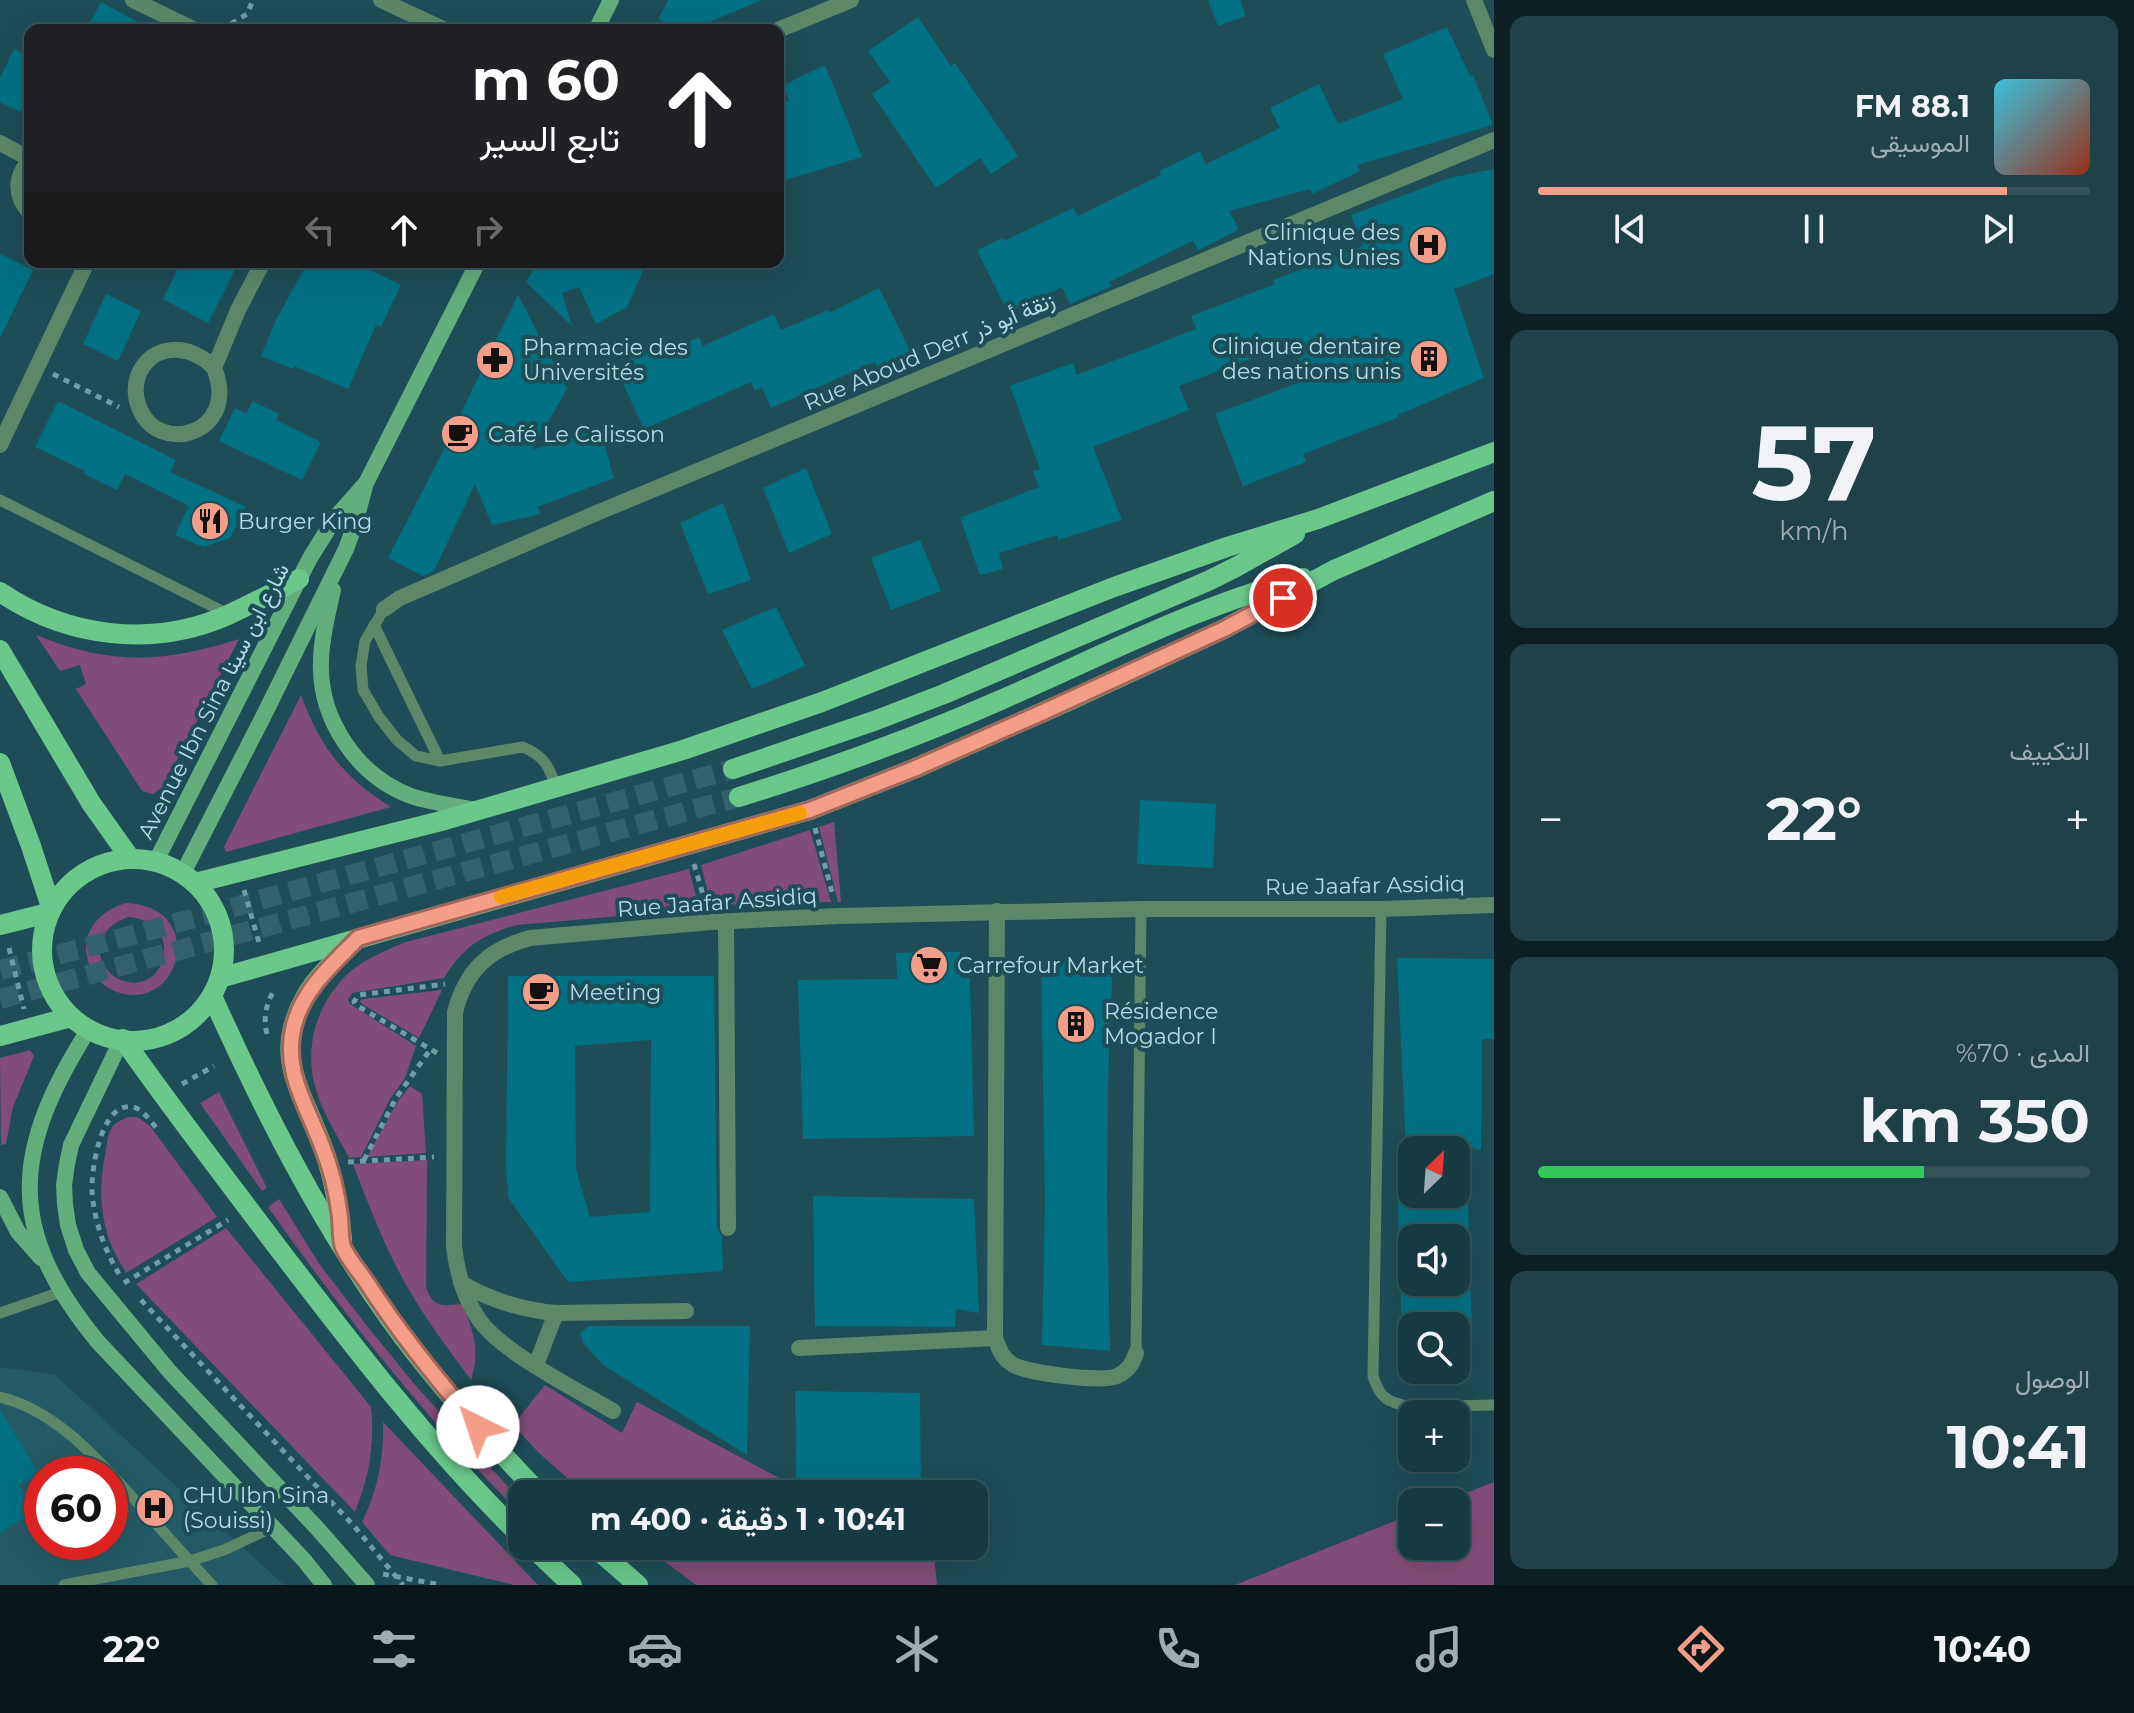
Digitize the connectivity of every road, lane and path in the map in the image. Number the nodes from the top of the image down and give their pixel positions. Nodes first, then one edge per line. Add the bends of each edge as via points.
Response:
1 (133, 0) edge
2 (253, 0) edge
3 (381, 0) edge
4 (611, 0) edge
5 (851, 0) edge
6 (1474, 0) edge
7 (183, 24) edge
8 (231, 24) edge
9 (432, 24) edge
10 (599, 24) edge
11 (784, 28) edge
12 (1494, 50) edge
13 (1494, 140) edge
14 (0, 143) edge
15 (24, 157) edge
16 (24, 167) edge
17 (24, 206) edge
18 (84, 268) edge
19 (260, 268) edge
20 (475, 268) edge
21 (38, 366) junction
22 (214, 368) junction
23 (142, 415) junction
24 (0, 445) edge
25 (1494, 452) edge
26 (366, 483) junction
27 (0, 500) edge
28 (1494, 501) edge
29 (1318, 519) junction
30 (336, 569) junction
31 (1334, 570) junction
32 (299, 579) junction
33 (0, 592) edge
34 (384, 609) joint
35 (228, 615) junction
36 (374, 625) junction
37 (0, 650) edge
38 (440, 761) junction
39 (0, 763) edge
40 (733, 769) tunnel mouth
41 (556, 788) junction
42 (739, 797) tunnel mouth
43 (478, 810) junction
44 (813, 824) dead end
45 (688, 844) junction
46 (130, 858) junction
47 (156, 861) junction
48 (189, 878) junction
49 (829, 881) dead end
50 (242, 885) dead end
51 (1494, 905) edge
52 (1141, 909) junction
53 (1381, 909) junction
54 (49, 910) junction
55 (997, 911) junction
56 (719, 922) junction
57 (0, 925) edge
58 (358, 938) junction
59 (9, 948) dead end
60 (262, 950) dead end
61 (466, 981) junction
62 (216, 987) junction
63 (274, 990) dead end
64 (25, 1014) dead end
65 (71, 1017) junction
66 (89, 1029) junction
67 (268, 1035) dead end
68 (0, 1036) edge
69 (122, 1039) junction
70 (430, 1050) junction
71 (454, 1064) junction
72 (214, 1066) dead end
73 (178, 1087) dead end
74 (146, 1116) dead end
75 (455, 1155) junction
76 (364, 1160) junction
77 (328, 1164) junction
78 (0, 1197) edge
79 (228, 1220) dead end
80 (728, 1228) dead end
81 (343, 1246) junction
82 (45, 1262) junction
83 (124, 1283) junction
84 (461, 1283) junction
85 (61, 1292) junction
86 (686, 1311) dead end
87 (0, 1313) edge
88 (556, 1313) junction
89 (995, 1338) junction
90 (799, 1348) dead end
91 (1136, 1353) joint
92 (536, 1365) junction
93 (0, 1397) edge
94 (1494, 1405) edge
95 (613, 1411) dead end
96 (527, 1480) edge
97 (508, 1522) edge
98 (273, 1527) junction
99 (546, 1560) edge
100 (609, 1560) edge
101 (190, 1561) junction
102 (352, 1568) junction
103 (397, 1577) junction
104 (64, 1585) edge
105 (212, 1585) edge
106 (324, 1585) edge
107 (367, 1585) edge
108 (403, 1585) edge
109 (441, 1585) edge
110 (572, 1585) edge
111 (638, 1585) edge

1 - 7 street
2 - 8 path via 247,14
3 - 9 street
4 - 10 main road
5 - 11 street
6 - 12 street
13 - 34 street, Rue Aboud Derr زنقة أبو ذر via 613,505
14 - 15 street
16 - 17 street via 18,180
18 - 21 street
19 - 22 street
20 - 26 main road, Avenue Ibn Sina شارع ابن سينا
21 - 23 path
21 - 24 street
22 - 23 street via 194,352 180,349 155,356 138,376
22 - 23 street via 221,394 202,428 176,434 151,425
25 - 29 main road
26 - 30 main road, Avenue Ibn Sina شارع ابن سينا
26 - 32 main road, Avenue Ibn Sina شارع ابن سينا via 335,518
27 - 35 lane
28 - 31 main road
29 - 40 main road via 1236,567 1013,666
29 - 41 main road via 1103,591 822,702
30 - 43 main road via 320,664 326,705 345,743 390,786 429,801
30 - 48 main road, Avenue Ibn Sina شارع ابن سينا
31 - 42 main road via 1209,608 940,727
31 - 45 main road via 1224,629 916,768 810,810
32 - 35 main road
32 - 47 main road, Avenue Ibn Sina شارع ابن سينا
33 - 35 main road via 45,617 124,635 177,631
34 - 36 lane
36 - 38 lane
36 - 38 lane via 365,641 363,690 397,740 416,756
37 - 46 main road
38 - 41 lane via 523,747 551,769
39 - 54 main road
41 - 43 main road
43 - 48 main road
44 - 49 path
45 - 56 path
45 - 58 main road
46 - 47 main road
46 - 54 main road via 92,868 69,884
47 - 48 main road
48 - 62 main road via 220,920 224,949
50 - 60 path
51 - 53 street, Rue Jaafar Assidiq
52 - 53 street, Rue Jaafar Assidiq
52 - 55 street, Rue Jaafar Assidiq
52 - 91 lane
53 - 94 lane via 1373,1376 1377,1390 1396,1404
54 - 57 main road
54 - 65 main road via 42,935 45,979
55 - 56 street, Rue Jaafar Assidiq
55 - 89 street
56 - 61 street, Rue Jaafar Assidiq via 530,938 493,952
56 - 80 street
58 - 62 main road
58 - 77 main road via 307,994 291,1043 293,1077
59 - 64 path
61 - 70 path via 355,998 356,1005
61 - 71 street, Rue Jaafar Assidiq via 455,1012
62 - 69 main road via 202,1011 174,1032 157,1039
62 - 81 main road via 272,1124
63 - 67 path via 266,1008
65 - 66 main road
65 - 68 main road
66 - 69 main road
66 - 82 main road via 61,1078 33,1152 30,1204
69 - 97 main road via 348,1340 445,1457
69 - 102 main road via 71,1145 65,1204 76,1250 88,1273 170,1372
70 - 71 path
70 - 76 path via 396,1098
71 - 75 street, Rue Jaafar Assidiq
72 - 73 path
74 - 83 path via 133,1107 116,1111 93,1164 98,1228
75 - 76 path
75 - 84 street, Rue Jaafar Assidiq via 454,1246
76 - 77 path
77 - 81 main road
78 - 82 main road via 18,1232
79 - 83 path
81 - 96 main road via 449,1394
82 - 85 main road
83 - 103 path
84 - 88 street via 499,1302
84 - 92 street, Rue Jaafar Assidiq via 481,1322
85 - 87 lane
85 - 98 main road via 98,1342
86 - 88 street
88 - 92 street
89 - 90 street
89 - 91 street via 1015,1367 1042,1373 1116,1377 1130,1367
92 - 95 street, Rue Jaafar Assidiq
93 - 101 lane via 24,1405 85,1449
98 - 101 lane
98 - 106 main road
99 - 110 main road
100 - 111 main road
101 - 104 lane
101 - 105 lane
102 - 103 path
102 - 107 main road
103 - 108 path
103 - 109 path

